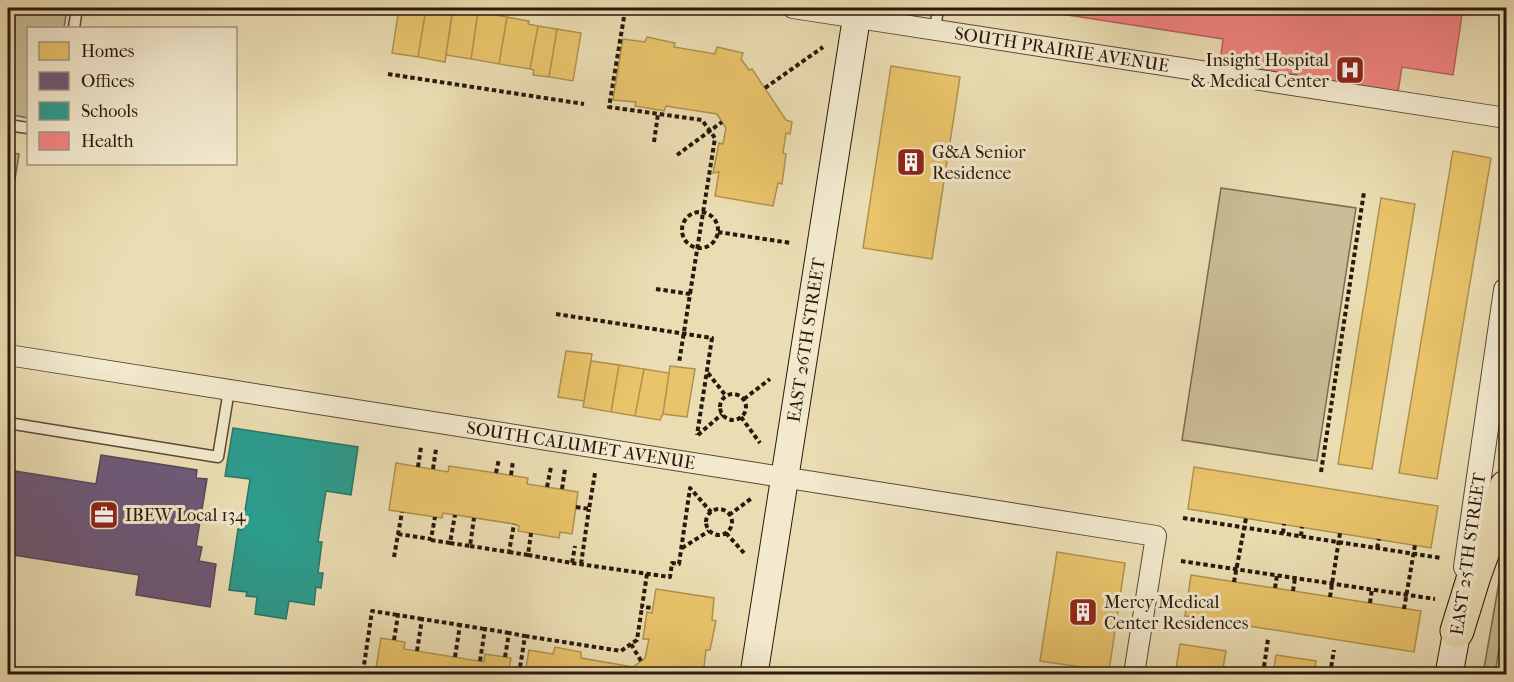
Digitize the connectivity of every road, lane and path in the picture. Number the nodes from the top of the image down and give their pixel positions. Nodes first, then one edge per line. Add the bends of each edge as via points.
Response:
1 (77, 8) edge
2 (793, 8) edge
3 (938, 8) edge
4 (857, 12) edge
5 (624, 16) dead end
6 (74, 27) edge
7 (935, 30) junction
8 (823, 47) dead end
9 (388, 74) dead end
10 (765, 88) dead end
11 (584, 104) dead end
12 (658, 114) junction
13 (1506, 118) edge
14 (722, 122) dead end
15 (8, 125) edge
16 (27, 128) edge
17 (710, 130) junction
18 (654, 142) dead end
19 (677, 155) dead end
20 (1364, 192) dead end
21 (703, 212) junction
22 (718, 232) junction
23 (791, 243) dead end
24 (698, 248) junction
25 (656, 289) dead end
26 (1506, 290) edge
27 (690, 294) junction
28 (556, 314) dead end
29 (684, 334) junction
30 (8, 355) edge
31 (679, 363) dead end
32 (707, 372) junction
33 (770, 379) dead end
34 (229, 390) junction
35 (726, 396) junction
36 (744, 399) junction
37 (722, 414) junction
38 (741, 417) junction
39 (8, 423) edge
40 (760, 443) dead end
41 (421, 447) dead end
42 (436, 449) dead end
43 (499, 459) dead end
44 (513, 461) dead end
45 (551, 466) dead end
46 (418, 467) dead end
47 (433, 469) dead end
48 (565, 469) dead end
49 (1321, 472) dead end
50 (496, 473) dead end
51 (595, 474) dead end
52 (511, 475) dead end
53 (784, 478) junction
54 (547, 487) dead end
55 (1506, 488) edge
56 (562, 489) dead end
57 (752, 498) dead end
58 (576, 507) dead end
59 (590, 509) junction
60 (402, 512) dead end
61 (711, 512) junction
62 (455, 515) dead end
63 (729, 515) junction
64 (435, 518) dead end
65 (474, 518) dead end
66 (1183, 518) dead end
67 (1246, 518) dead end
68 (1284, 524) dead end
69 (513, 525) dead end
70 (1244, 527) junction
71 (1302, 527) dead end
72 (709, 531) junction
73 (531, 533) dead end
74 (726, 533) junction
75 (1283, 533) junction
76 (1340, 533) dead end
77 (398, 534) junction
78 (1301, 536) junction
79 (1378, 539) dead end
80 (431, 540) junction
81 (1338, 542) junction
82 (450, 543) junction
83 (1415, 545) dead end
84 (470, 546) junction
85 (575, 546) dead end
86 (1377, 548) junction
87 (681, 549) junction
88 (509, 552) junction
89 (744, 553) dead end
90 (1413, 554) junction
91 (528, 555) junction
92 (394, 557) dead end
93 (1441, 558) dead end
94 (1181, 561) dead end
95 (572, 563) junction
96 (581, 564) junction
97 (1237, 569) junction
98 (647, 574) junction
99 (1277, 575) junction
100 (1295, 578) junction
101 (1234, 582) dead end
102 (1332, 583) junction
103 (1275, 588) dead end
104 (1372, 589) junction
105 (1293, 591) dead end
106 (1406, 595) junction
107 (1330, 597) dead end
108 (1435, 599) dead end
109 (1370, 603) dead end
110 (642, 607) junction
111 (653, 608) dead end
112 (1404, 609) dead end
113 (398, 615) junction
114 (422, 619) junction
115 (460, 625) junction
116 (485, 629) junction
117 (1457, 631) junction
118 (509, 633) junction
119 (525, 636) junction
120 (1268, 639) dead end
121 (394, 640) dead end
122 (630, 644) junction
123 (1334, 650) dead end
124 (417, 651) dead end
125 (455, 657) dead end
126 (505, 657) dead end
127 (480, 661) dead end
128 (641, 661) dead end
129 (365, 673) edge
130 (358, 675) edge
131 (519, 675) edge
132 (753, 675) edge
133 (1134, 675) edge
134 (1263, 675) edge
135 (1330, 675) edge
136 (1449, 675) edge

1 - 6 lane
2 - 4 street, SOUTH PRAIRIE AVENUE
3 - 7 lane
4 - 7 street, SOUTH PRAIRIE AVENUE
4 - 53 main road, EAST 26TH STREET
5 - 12 path via 609,107
7 - 13 street, SOUTH PRAIRIE AVENUE
8 - 10 path
9 - 11 path
12 - 17 path via 702,120
12 - 18 path
14 - 17 path
15 - 16 lane
17 - 19 path
17 - 21 path via 715,138
20 - 49 path
21 - 22 path via 716,221
21 - 24 path
21 - 24 path via 692,213 682,227 684,238
22 - 23 path
22 - 24 path via 708,246
24 - 27 path
25 - 27 path
26 - 117 street, EAST 25TH STREET
27 - 29 path
28 - 29 path
29 - 31 path
29 - 32 path via 712,338
30 - 34 street, SOUTH CALUMET AVENUE
32 - 35 path
32 - 37 path via 697,435
33 - 36 path
34 - 39 lane via 218,457
34 - 53 street, SOUTH CALUMET AVENUE
35 - 36 path via 738,394
35 - 37 path via 721,402
36 - 38 path via 746,411
37 - 38 path via 733,420
38 - 40 path
41 - 46 path
42 - 47 path
43 - 50 path
44 - 52 path
45 - 54 path
48 - 56 path
51 - 59 path
53 - 132 main road, EAST 26TH STREET
53 - 133 street, SOUTH CALUMET AVENUE via 1156,536
55 - 117 highway
57 - 63 path
58 - 59 path
59 - 96 path
60 - 77 path
61 - 63 path via 718,509
61 - 72 path via 706,521
61 - 87 path via 690,488
62 - 82 path
63 - 74 path via 732,522
64 - 80 path
65 - 84 path
66 - 70 path
67 - 70 path
68 - 75 path
69 - 88 path
70 - 75 path
70 - 97 path
71 - 78 path
72 - 74 path via 719,536
72 - 87 path
73 - 91 path
74 - 89 path
75 - 78 path
76 - 81 path
77 - 80 path
77 - 92 path
78 - 81 path
79 - 86 path
80 - 82 path
81 - 86 path
81 - 102 path
82 - 84 path
83 - 90 path
84 - 88 path
85 - 95 path
86 - 90 path
87 - 98 path via 679,564 672,563 670,577
88 - 91 path
90 - 93 path
90 - 106 path
91 - 95 path
94 - 97 path
95 - 96 path
96 - 98 path
97 - 99 path
97 - 101 path
98 - 110 path
99 - 100 path
99 - 103 path
100 - 102 path
100 - 105 path
102 - 104 path
102 - 107 path
104 - 106 path
104 - 109 path
106 - 108 path
106 - 112 path
110 - 111 path
110 - 122 path via 637,640
113 - 114 path
113 - 121 path
113 - 129 path via 372,612
114 - 115 path
114 - 124 path
115 - 116 path
115 - 125 path
116 - 118 path
116 - 127 path
117 - 136 main road, EAST 25TH STREET
118 - 119 path
118 - 126 path
119 - 122 path via 621,651
119 - 131 path
120 - 134 path
122 - 128 path
123 - 135 path
129 - 130 path

